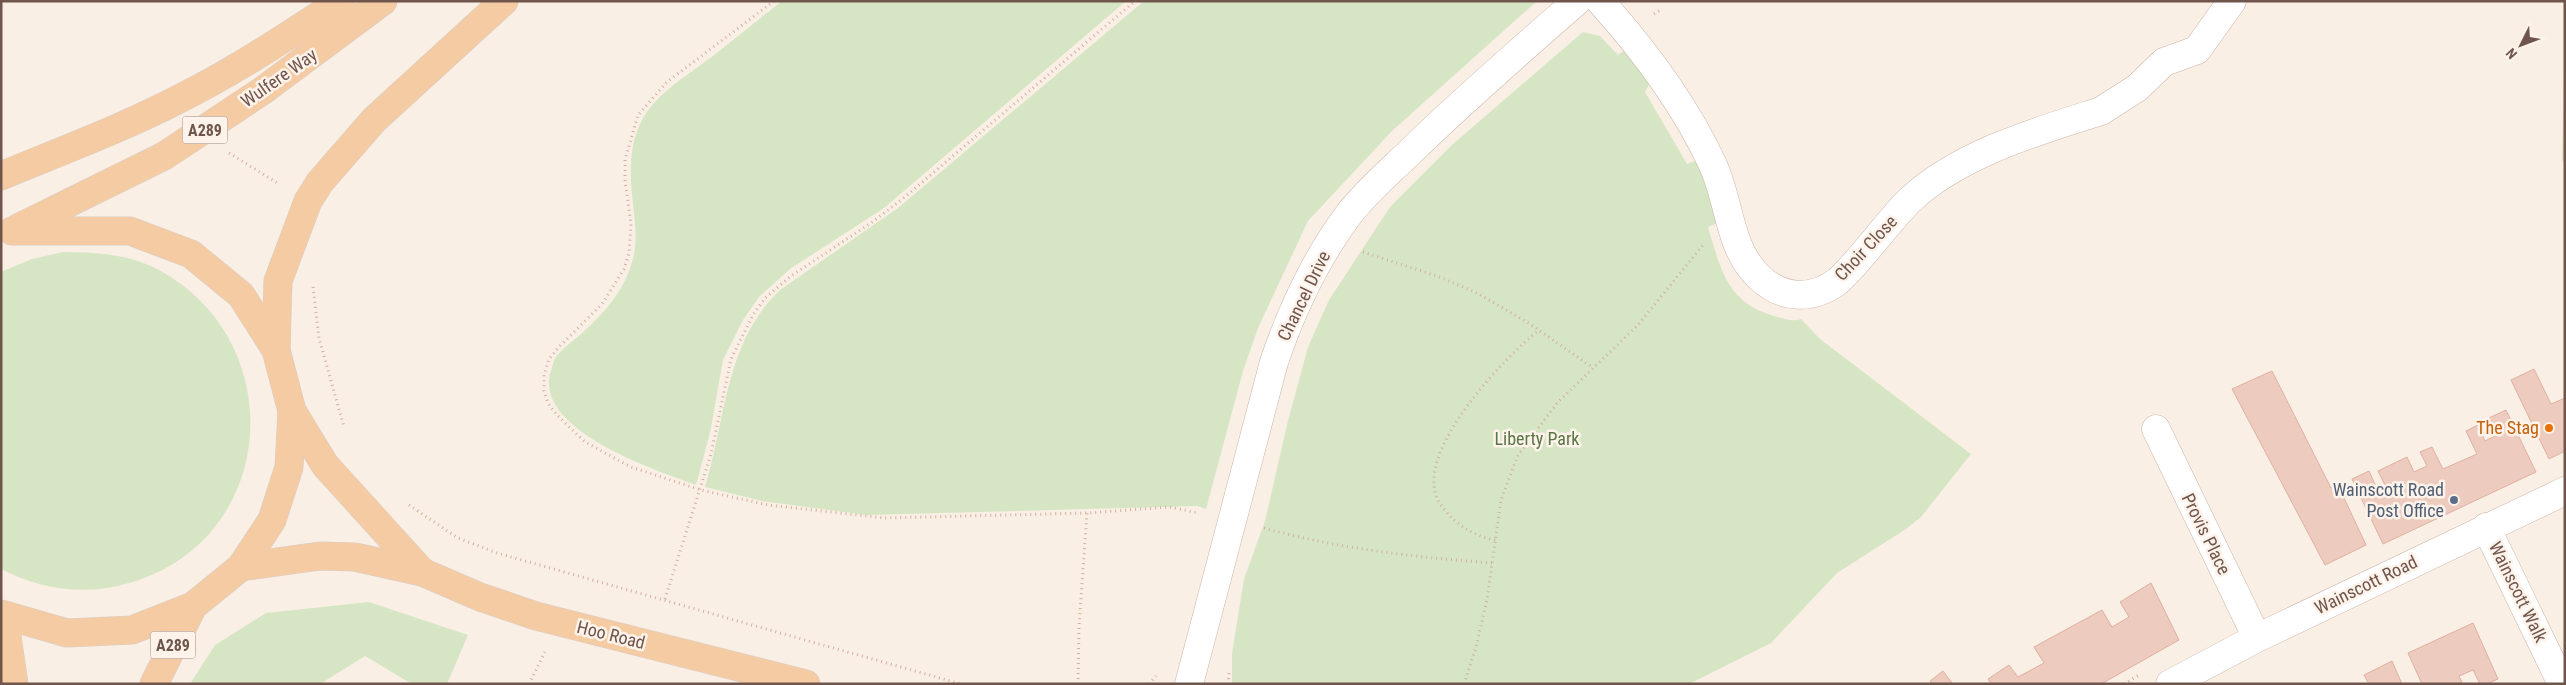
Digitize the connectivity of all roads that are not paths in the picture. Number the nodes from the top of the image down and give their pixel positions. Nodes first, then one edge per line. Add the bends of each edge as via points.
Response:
1 (341, 1) edge
2 (383, 1) edge
3 (504, 1) edge
4 (1576, 1) edge
5 (1600, 1) edge
6 (2232, 1) edge
7 (1, 176) edge
8 (6, 235) edge
9 (276, 350) junction
10 (292, 412) junction
11 (2156, 429) dead end
12 (2565, 491) edge
13 (2486, 527) junction
14 (241, 566) junction
15 (422, 572) junction
16 (193, 606) junction
17 (2, 615) edge
18 (2257, 638) junction
19 (14, 684) edge
20 (154, 684) edge
21 (806, 684) edge
22 (1189, 684) edge
23 (2170, 684) edge
24 (2562, 684) edge

1 - 7 main road via 243,64 180,99 105,134
2 - 8 main road, Wulfere Way / A289 via 269,86 164,156
3 - 9 main road via 374,120 320,182 308,201 278,281
4 - 22 street, Chancel Drive via 1428,133 1363,198 1335,234 1300,296 1270,373
5 - 6 street, Choir Close via 1628,32 1689,118 1713,164 1746,262 1774,288 1805,296 1825,290 1843,276 1926,186 1956,166 1984,153 2113,104 2137,88 2164,62 2197,50
8 - 9 main road via 130,231 191,254 241,295
9 - 10 main road
10 - 14 main road via 290,467 272,520
10 - 15 main road, Hoo Road via 325,465
11 - 18 street, Provis Place
12 - 13 street, Wainscott Road
13 - 18 street, Wainscott Road
13 - 24 street, Wainscott Walk
14 - 15 main road, Hoo Road via 320,556 355,557
14 - 16 main road
15 - 21 main road, Hoo Road via 536,616
16 - 17 main road via 132,630 67,633
16 - 20 main road, A289
17 - 19 main road
18 - 23 street, Wainscott Road

